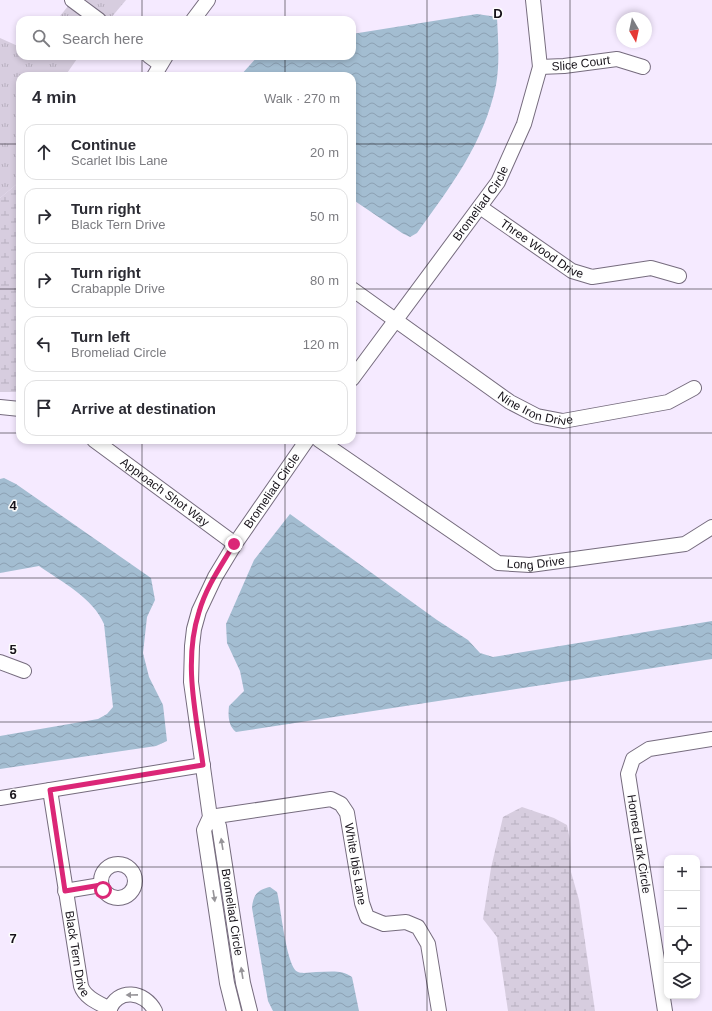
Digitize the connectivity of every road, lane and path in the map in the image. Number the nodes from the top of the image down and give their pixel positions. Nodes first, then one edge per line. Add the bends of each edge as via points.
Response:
1 (72, 0) edge
2 (208, 0) edge
3 (533, 0) edge
4 (94, 16) edge
5 (196, 16) edge
6 (540, 67) junction
7 (643, 67) dead end
8 (480, 207) junction
9 (679, 276) dead end
10 (356, 292) edge
11 (396, 321) junction
12 (356, 374) edge
13 (694, 388) dead end
14 (0, 407) edge
15 (16, 409) edge
16 (99, 444) edge
17 (304, 444) edge
18 (325, 444) edge
19 (712, 527) edge
20 (234, 544) junction
21 (0, 662) edge
22 (24, 671) dead end
23 (712, 739) edge
24 (203, 765) junction
25 (50, 790) junction
26 (0, 798) edge
27 (210, 817) junction
28 (101, 885) dead end
29 (65, 891) junction
30 (110, 1010) edge
31 (155, 1011) edge
32 (234, 1011) edge
33 (250, 1011) edge
34 (439, 1011) edge
35 (665, 1011) edge

1 - 4 street
2 - 5 street
3 - 6 street, Bromeliad Circle
6 - 7 street, Slice Court via 617,59
6 - 8 street, Bromeliad Circle via 524,124 498,182
8 - 9 street, Three Wood Drive via 572,272 592,277 651,268
8 - 11 street, Bromeliad Circle
10 - 11 street, Nine Iron Drive
11 - 12 street, Bromeliad Circle
11 - 13 street, Nine Iron Drive via 510,402 537,416 563,421 653,405 668,402
14 - 15 street
16 - 20 street, Approach Shot Way
17 - 20 street, Bromeliad Circle
18 - 19 street, Long Drive via 498,563 530,565 685,544
20 - 24 street, Bromeliad Circle via 205,596 199,611 192,646 191,682
21 - 22 street
23 - 35 street, Horned Lark Circle via 649,749 632,759 628,774
24 - 25 street
24 - 27 street, Bromeliad Circle
25 - 26 street
25 - 29 street, Black Tern Drive
27 -> 32 street, Bromeliad Circle via 204,830 227,983
33 -> 27 street, Bromeliad Circle via 243,983 219,826
27 - 34 street, White Ibis Lane via 331,799 341,804 347,813 362,903 367,918 384,924 406,922 418,927 428,944
28 - 29 street
29 - 30 street, Black Tern Drive via 83,992
31 -> 30 street, Black Tern Drive via 145,998 137,995 121,997 114,1002

